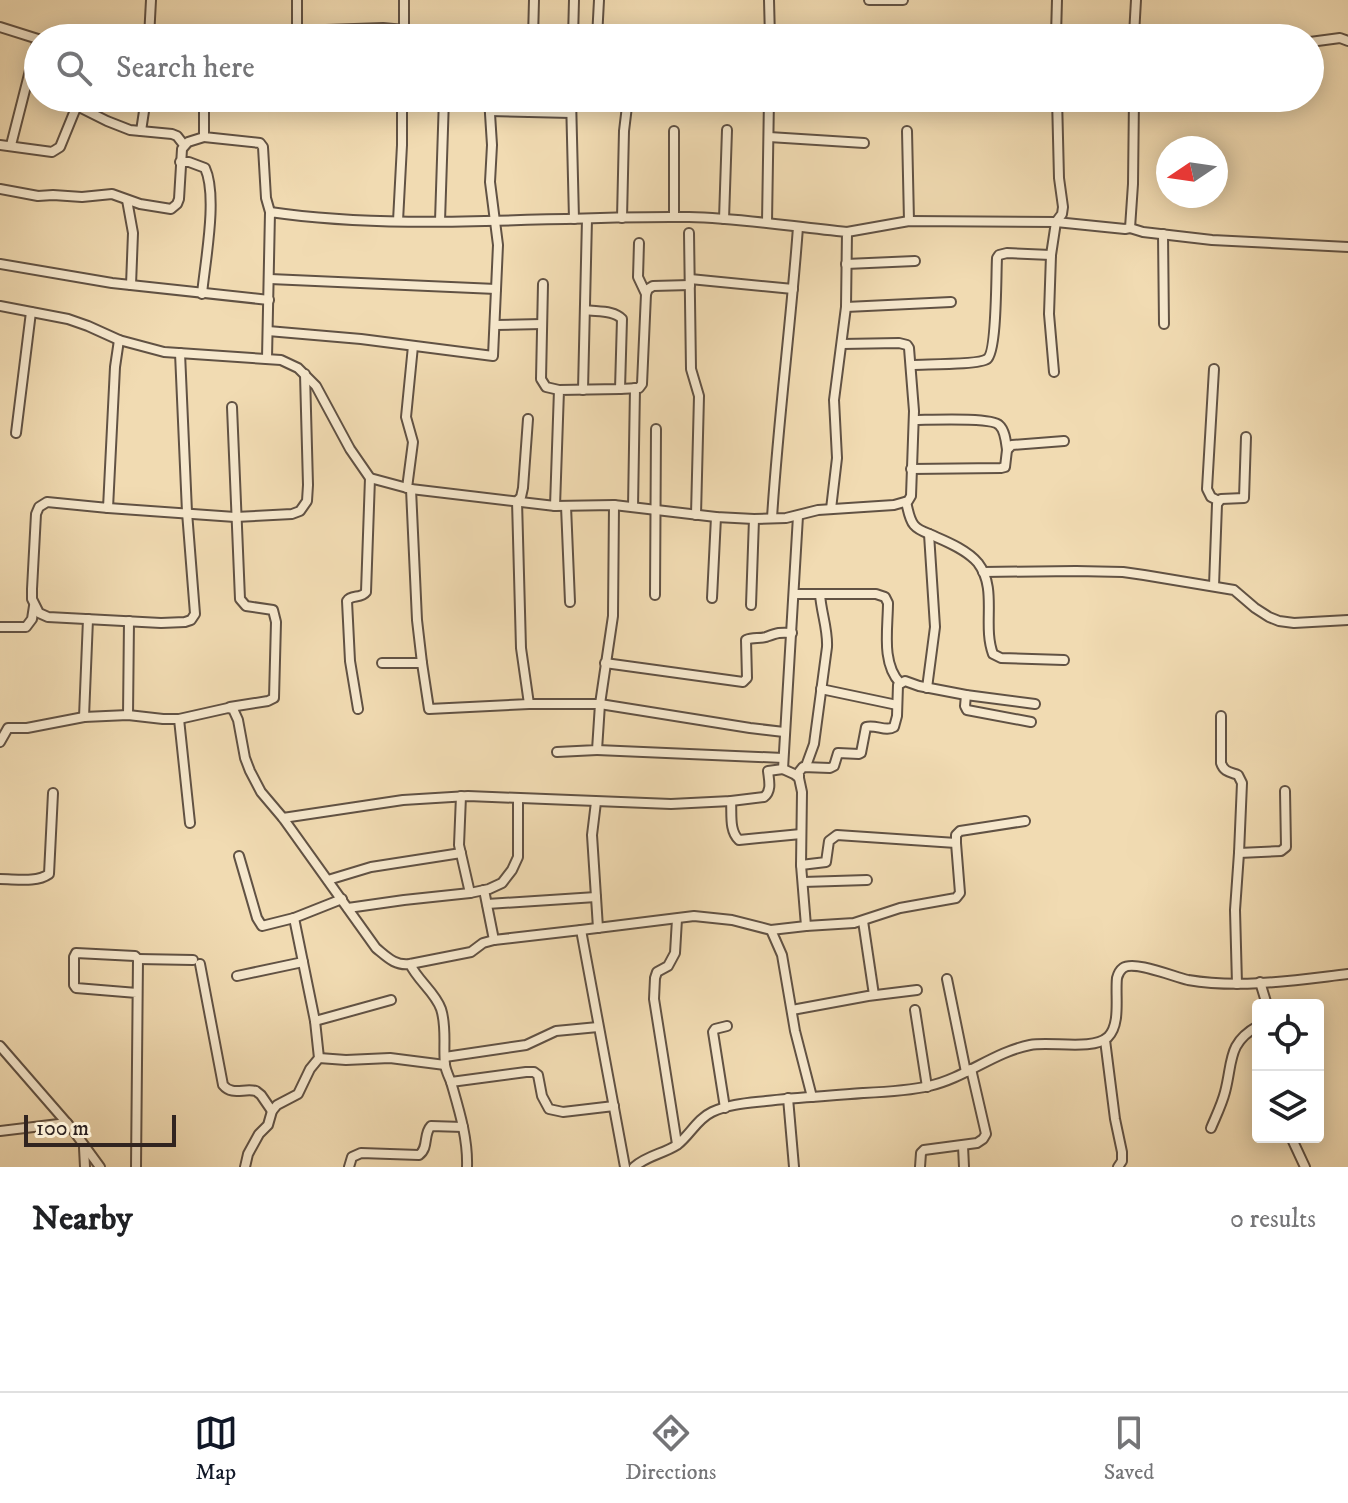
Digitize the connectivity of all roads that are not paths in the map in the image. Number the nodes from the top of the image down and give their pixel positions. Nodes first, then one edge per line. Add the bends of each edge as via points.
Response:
1 (151, 0) edge
2 (297, 0) edge
3 (404, 0) edge
4 (534, 0) edge
5 (574, 0) edge
6 (599, 0) edge
7 (769, 0) edge
8 (869, 0) edge
9 (903, 0) edge
10 (1057, 0) edge
11 (1136, 0) edge
12 (150, 24) edge
13 (297, 24) edge
14 (404, 24) edge
15 (533, 24) edge
16 (573, 24) edge
17 (598, 24) edge
18 (770, 24) edge
19 (1056, 24) edge
20 (1135, 24) edge
21 (0, 27) edge
22 (24, 35) edge
23 (1324, 40) edge
24 (1348, 41) edge
25 (24, 94) edge
26 (74, 112) edge
27 (93, 112) edge
28 (144, 112) edge
29 (204, 112) edge
30 (402, 112) edge
31 (444, 112) edge
32 (490, 112) edge
33 (529, 112) edge
34 (626, 112) edge
35 (769, 112) edge
36 (1057, 112) edge
37 (1134, 112) edge
38 (571, 113) joint
39 (727, 130) dead end
40 (141, 131) junction
41 (674, 131) dead end
42 (907, 131) dead end
43 (204, 137) junction
44 (769, 137) junction
45 (864, 143) dead end
46 (0, 145) edge
47 (11, 145) junction
48 (184, 145) junction
49 (180, 162) junction
50 (0, 189) edge
51 (127, 200) junction
52 (270, 212) junction
53 (674, 217) junction
54 (622, 218) junction
55 (574, 219) junction
56 (587, 219) junction
57 (724, 219) junction
58 (494, 220) junction
59 (398, 221) junction
60 (440, 221) junction
61 (909, 221) junction
62 (767, 222) junction
63 (1056, 222) junction
64 (798, 227) junction
65 (1130, 228) junction
66 (847, 232) junction
67 (689, 233) dead end
68 (1163, 234) junction
69 (639, 243) dead end
70 (1348, 247) edge
71 (1051, 255) junction
72 (915, 261) dead end
73 (0, 264) edge
74 (846, 264) junction
75 (270, 279) junction
76 (690, 282) junction
77 (543, 284) dead end
78 (131, 285) junction
79 (496, 289) junction
80 (793, 289) junction
81 (202, 294) junction
82 (646, 294) junction
83 (269, 300) junction
84 (951, 302) dead end
85 (0, 306) edge
86 (846, 307) junction
87 (585, 310) junction
88 (31, 312) junction
89 (542, 324) junction
90 (1164, 324) dead end
91 (495, 325) junction
92 (268, 331) junction
93 (119, 340) junction
94 (842, 344) junction
95 (413, 346) junction
96 (180, 353) junction
97 (267, 358) junction
98 (911, 365) junction
99 (1214, 369) dead end
100 (1054, 372) dead end
101 (305, 374) junction
102 (635, 388) junction
103 (620, 389) junction
104 (559, 390) junction
105 (583, 390) junction
106 (232, 407) dead end
107 (528, 419) dead end
108 (914, 420) junction
109 (656, 429) dead end
110 (16, 433) dead end
111 (1246, 437) dead end
112 (1064, 441) dead end
113 (1007, 450) junction
114 (911, 469) junction
115 (370, 478) junction
116 (409, 489) junction
117 (517, 501) junction
118 (1219, 501) junction
119 (906, 502) junction
120 (614, 505) junction
121 (555, 506) junction
122 (566, 506) junction
123 (633, 507) junction
124 (108, 508) junction
125 (831, 509) junction
126 (656, 510) junction
127 (187, 512) junction
128 (696, 515) junction
129 (798, 516) junction
130 (235, 517) junction
131 (716, 517) junction
132 (772, 518) junction
133 (754, 519) junction
134 (929, 534) junction
135 (983, 572) junction
136 (1214, 586) junction
137 (794, 594) junction
138 (820, 594) junction
139 (655, 595) dead end
140 (712, 598) dead end
141 (570, 602) dead end
142 (751, 605) dead end
143 (35, 606) junction
144 (88, 619) junction
145 (1348, 620) edge
146 (129, 621) junction
147 (0, 627) edge
148 (792, 633) junction
149 (1064, 660) dead end
150 (382, 663) dead end
151 (422, 663) junction
152 (605, 663) junction
153 (900, 683) junction
154 (927, 688) junction
155 (821, 689) junction
156 (966, 695) junction
157 (529, 704) junction
158 (600, 704) junction
159 (1035, 704) dead end
160 (897, 705) junction
161 (228, 708) junction
162 (358, 709) dead end
163 (128, 715) junction
164 (1221, 716) dead end
165 (84, 717) junction
166 (179, 719) junction
167 (1031, 722) dead end
168 (784, 732) junction
169 (0, 742) edge
170 (597, 750) junction
171 (557, 752) dead end
172 (783, 758) junction
173 (806, 766) junction
174 (783, 769) junction
175 (799, 778) junction
176 (1285, 791) dead end
177 (53, 793) dead end
178 (461, 796) junction
179 (518, 798) junction
180 (731, 801) junction
181 (596, 802) junction
182 (283, 818) junction
183 (1025, 821) dead end
184 (190, 823) dead end
185 (801, 834) junction
186 (956, 843) junction
187 (461, 853) junction
188 (1239, 853) junction
189 (239, 856) dead end
190 (801, 865) junction
191 (0, 879) edge
192 (328, 880) junction
193 (867, 880) dead end
194 (803, 882) junction
195 (484, 890) junction
196 (470, 893) junction
197 (596, 897) junction
198 (342, 899) junction
199 (487, 904) junction
200 (348, 908) junction
201 (294, 918) junction
202 (677, 919) junction
203 (863, 921) junction
204 (806, 926) junction
205 (598, 928) junction
206 (581, 930) junction
207 (771, 930) junction
208 (494, 940) junction
209 (138, 959) junction
210 (303, 962) junction
211 (410, 964) junction
212 (1348, 974) edge
213 (237, 976) dead end
214 (947, 979) dead end
215 (1260, 982) junction
216 (1237, 984) junction
217 (917, 990) dead end
218 (137, 993) junction
219 (874, 995) junction
220 (1265, 999) edge
221 (391, 1000) dead end
222 (792, 1010) junction
223 (915, 1010) dead end
224 (315, 1021) junction
225 (727, 1026) dead end
226 (598, 1027) junction
227 (1252, 1029) edge
228 (1105, 1040) junction
229 (0, 1046) edge
230 (319, 1058) junction
231 (445, 1061) junction
232 (969, 1071) junction
233 (451, 1082) junction
234 (927, 1087) junction
235 (812, 1097) junction
236 (788, 1098) junction
237 (614, 1106) junction
238 (725, 1108) junction
239 (272, 1111) junction
240 (67, 1123) junction
241 (463, 1127) junction
242 (1211, 1128) dead end
243 (0, 1131) edge
244 (1294, 1143) edge
245 (84, 1144) junction
246 (677, 1144) junction
247 (963, 1146) junction
248 (85, 1167) edge
249 (100, 1167) edge
250 (136, 1167) edge
251 (245, 1167) edge
252 (349, 1167) edge
253 (467, 1167) edge
254 (625, 1167) edge
255 (634, 1167) edge
256 (794, 1167) edge
257 (920, 1167) edge
258 (964, 1167) edge
259 (1119, 1167) edge
260 (1305, 1167) edge

1 - 12 street
2 - 13 street
3 - 14 street
4 - 15 street
5 - 16 street
6 - 17 street
7 - 18 street
8 - 9 street
10 - 19 street
11 - 20 street
21 - 22 street
23 - 24 street
25 - 47 street
26 - 47 street via 56,151
27 - 40 street
28 - 40 street
29 - 43 street
30 - 59 street
31 - 60 street
32 - 58 street
33 - 38 street
34 - 54 street
35 - 44 street
36 - 63 street via 1063,207
37 - 65 street
38 - 55 street
39 - 57 street
40 - 48 street via 172,134
41 - 53 street
42 - 61 street
43 - 48 street
43 - 52 street via 262,144
44 - 45 street
44 - 62 street
46 - 47 street
48 - 49 street
49 - 51 street via 175,207
49 - 81 street via 205,168 209,181
50 - 51 street via 38,196 112,194
51 - 78 street via 133,233
52 - 59 street
52 - 75 street
53 - 54 street
53 - 57 street
54 - 56 street
55 - 56 street
55 - 58 street
56 - 87 street
57 - 62 street
58 - 60 street
58 - 79 street
59 - 60 street
61 - 63 street
61 - 66 street
62 - 64 street
63 - 65 street
63 - 71 street
64 - 66 street
64 - 80 street
65 - 68 street
66 - 74 street
67 - 76 street
68 - 70 street
68 - 90 street
69 - 82 street via 638,277
71 - 98 street via 1007,253 997,258 991,356 976,362
71 - 100 street
72 - 74 street
73 - 78 street
74 - 86 street
75 - 79 street
75 - 83 street
76 - 80 street
76 - 82 street via 653,286
76 - 128 street via 691,369 699,396
77 - 89 street
78 - 81 street
79 - 91 street
80 - 132 street
81 - 83 street
82 - 102 street via 643,377
83 - 92 street
84 - 86 street
85 - 88 street
86 - 94 street
87 - 103 street via 622,319
87 - 105 street
88 - 93 street via 68,319
88 - 110 street
89 - 91 street
89 - 104 street via 541,379 546,387
91 - 95 street via 493,356
92 - 95 street
92 - 97 street
93 - 96 street
93 - 124 street
94 - 98 street via 907,345
94 - 125 street via 834,400 837,458
95 - 116 street via 406,417 413,442
96 - 97 street
96 - 127 street
97 - 101 street
98 - 108 street
99 - 118 street via 1207,489
101 - 115 street
101 - 130 street via 304,507 292,514
102 - 103 street
102 - 123 street
103 - 105 street
104 - 105 street
104 - 121 street
106 - 130 street
107 - 117 street via 523,488
108 - 113 street via 997,423
108 - 114 street
109 - 126 street
111 - 118 street via 1244,498
112 - 113 street via 1019,443
113 - 114 street via 1001,468
114 - 119 street via 911,496
115 - 116 street
115 - 162 street via 366,592 347,601
116 - 117 street
116 - 151 street
117 - 121 street
117 - 157 street via 521,648
118 - 136 street
119 - 125 street
119 - 134 street via 916,528
120 - 122 street
120 - 123 street
120 - 152 street via 613,616
121 - 122 street
122 - 141 street
123 - 126 street
124 - 127 street
124 - 143 street via 56,502 39,507
125 - 129 street
126 - 128 street
126 - 139 street
127 - 130 street
127 - 146 street via 195,614 185,622
128 - 131 street
129 - 132 street
129 - 137 street
130 - 161 street via 240,599 246,606 273,610 275,616 275,693 272,699
131 - 133 street
131 - 140 street
132 - 133 street
133 - 142 street
134 - 135 street via 971,556
134 - 154 street via 935,627
135 - 136 street via 1123,572
135 - 149 street via 993,654
136 - 145 street via 1234,590 1279,621
137 - 138 street
137 - 148 street
138 - 153 street via 885,597 888,659
138 - 155 street via 827,636
143 - 144 street via 48,617
143 - 147 street via 26,627
144 - 146 street
144 - 165 street
146 - 163 street
148 - 152 street via 746,640 747,678 739,683
148 - 168 street
150 - 151 street
151 - 157 street via 429,709
152 - 158 street
153 - 154 street
153 - 160 street
154 - 156 street
155 - 160 street
155 - 173 street
156 - 159 street
156 - 167 street via 967,710
157 - 158 street
158 - 168 street
158 - 170 street
160 - 173 street via 891,729 866,727 861,753 838,753 830,768
161 - 166 street
161 - 182 street via 237,713 250,771
163 - 165 street
163 - 166 street
164 - 188 street via 1222,769 1238,775 1242,783
165 - 169 street via 8,728
166 - 184 street
168 - 172 street
170 - 171 street
170 - 172 street
172 - 174 street
173 - 175 street
174 - 175 street
174 - 180 street via 768,771 764,797
175 - 185 street
176 - 188 street via 1286,847
177 - 191 street via 49,874
178 - 179 street
178 - 182 street
178 - 187 street
179 - 181 street
179 - 195 street via 518,857 502,883
180 - 181 street
180 - 185 street via 734,836 739,840
181 - 197 street
182 - 192 street
183 - 186 street via 960,831
185 - 190 street
186 - 190 street via 837,835 829,841 826,862
186 - 203 street via 959,896
187 - 192 street via 371,867
187 - 196 street
188 - 216 street
189 - 201 street via 259,923
190 - 194 street
192 - 198 street
193 - 194 street
194 - 204 street
195 - 196 street
195 - 199 street
196 - 200 street
197 - 199 street
197 - 205 street
198 - 200 street
198 - 201 street
199 - 208 street
200 - 211 street via 376,948 398,964
201 - 210 street
202 - 205 street
202 - 207 street via 732,920
202 - 246 street via 675,953 657,972 654,988
203 - 204 street
203 - 219 street
204 - 207 street
205 - 206 street
206 - 208 street
206 - 226 street
207 - 222 street via 782,955
208 - 211 street via 471,952
209 - 218 street
209 - 218 street via 76,953 74,957 76,988
209 - 239 street via 197,962 223,1085 233,1092 256,1091
210 - 213 street
210 - 224 street
211 - 231 street via 442,1012
212 - 215 street
214 - 232 street
215 - 216 street
215 - 220 street
216 - 228 street via 1124,967 1117,978 1114,1026
217 - 219 street
218 - 250 street
219 - 222 street
221 - 224 street
222 - 235 street
223 - 234 street
224 - 230 street
225 - 238 street via 713,1032
226 - 231 street via 556,1031 538,1042
226 - 237 street
227 - 242 street via 1234,1048 1226,1091
228 - 232 street via 1030,1045
228 - 259 street via 1121,1143
229 - 240 street
230 - 231 street
230 - 239 street via 298,1094
231 - 233 street
232 - 234 street
232 - 247 street via 986,1134
233 - 237 street via 534,1072 549,1109
233 - 241 street
234 - 235 street
235 - 236 street
236 - 238 street
236 - 256 street
237 - 254 street
238 - 246 street via 710,1112
239 - 251 street
240 - 243 street
240 - 245 street
241 - 252 street via 431,1126 419,1155 361,1153 352,1157
241 - 253 street
244 - 260 street
245 - 248 street
245 - 249 street
246 - 255 street
247 - 257 street via 924,1150
247 - 258 street

